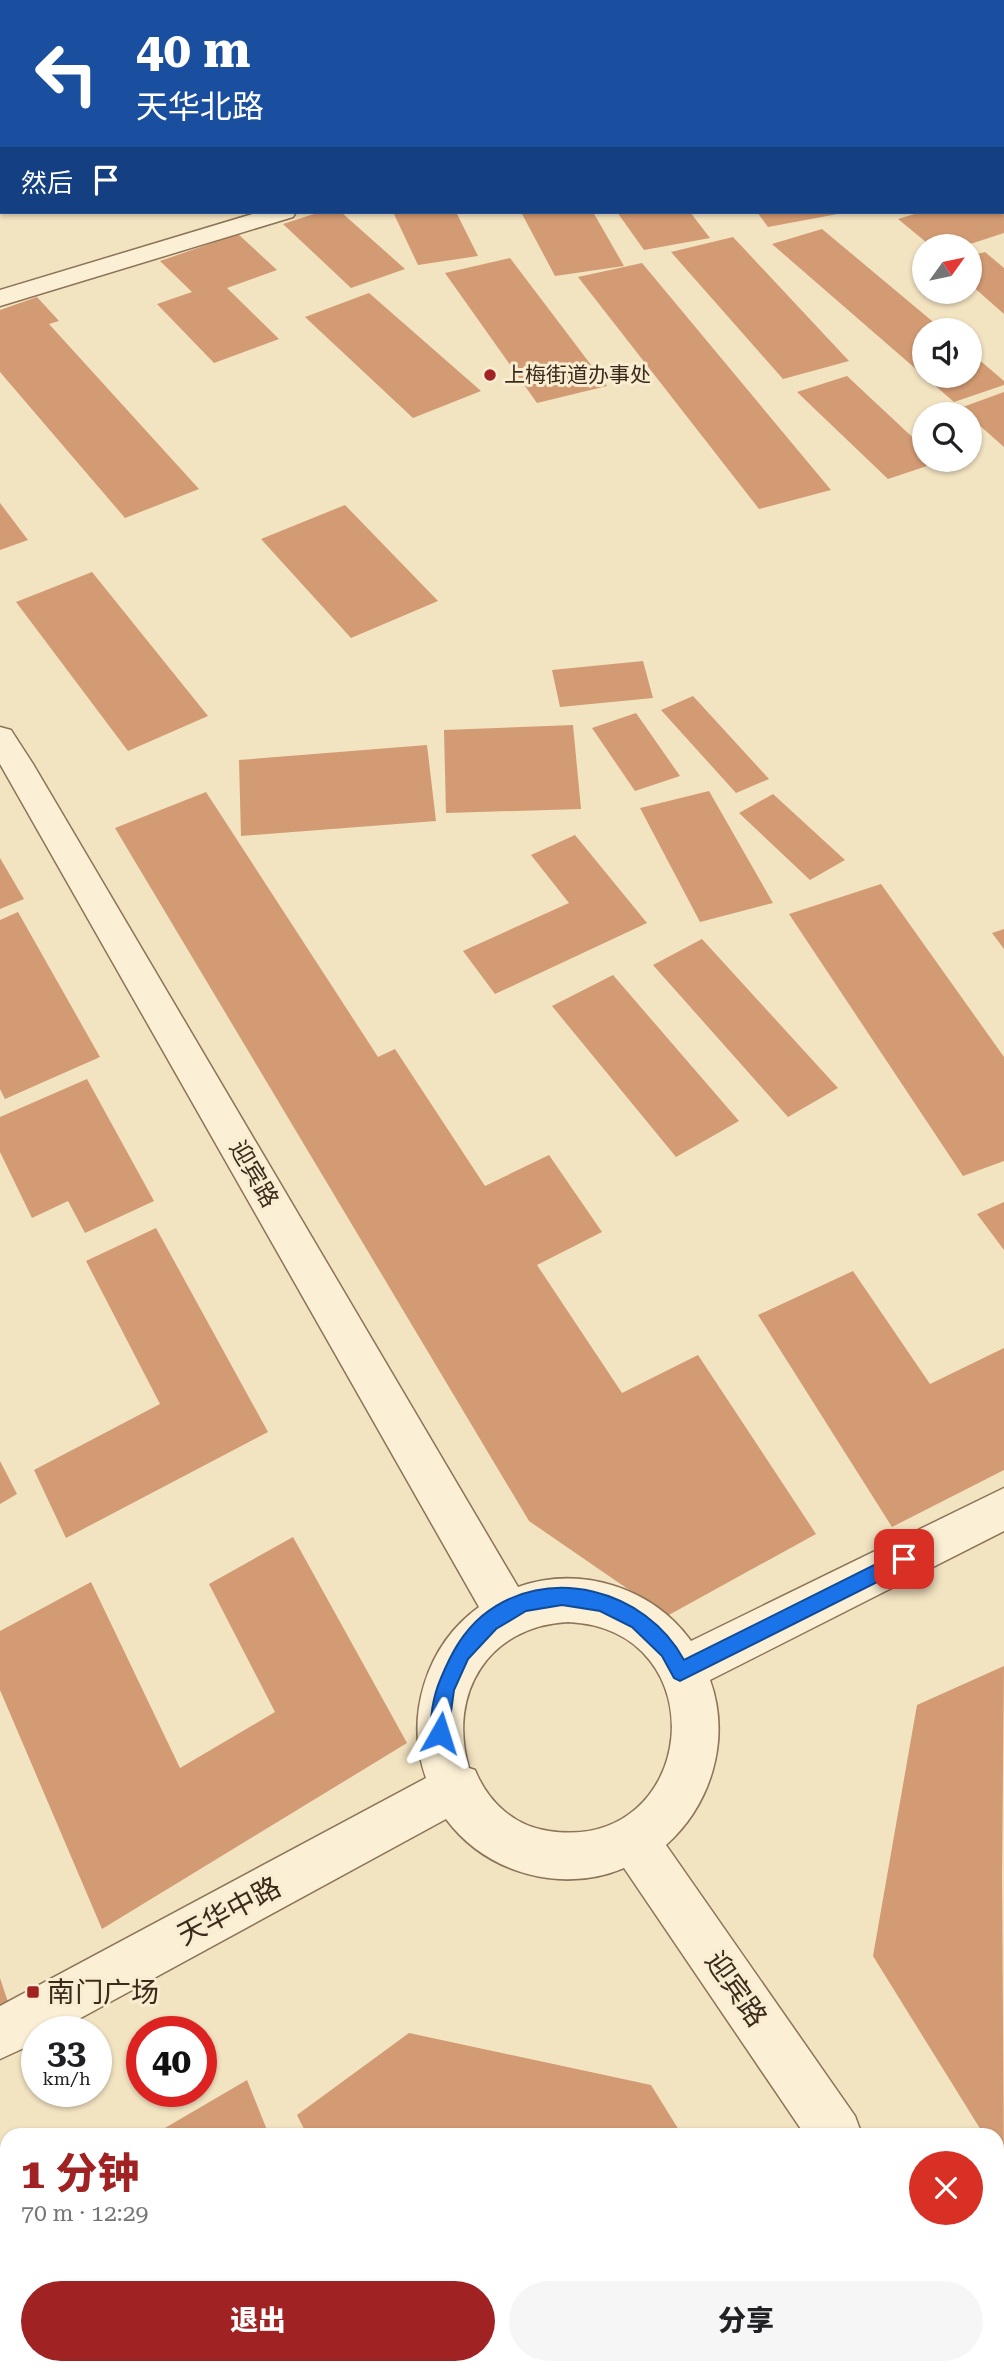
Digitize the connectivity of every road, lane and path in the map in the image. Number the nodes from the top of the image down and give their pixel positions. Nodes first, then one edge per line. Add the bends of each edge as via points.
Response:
1 (277, 214) edge
2 (0, 298) edge
3 (0, 738) edge
4 (1004, 1509) edge
5 (507, 1612) junction
6 (680, 1671) junction
7 (458, 1787) junction
8 (635, 1842) junction
9 (0, 2034) edge
10 (831, 2128) edge

1 - 2 street
3 - 5 street, 迎宾路
4 - 6 street
5 - 6 street via 523,1603 562,1596 602,1602 639,1620 668,1649
5 - 7 street via 489,1622 461,1652 445,1690 440,1733
6 - 8 street via 689,1687 695,1731 689,1774 668,1812
7 - 8 street via 474,1814 508,1843 550,1858 594,1857
7 - 9 street, 天华中路
8 - 10 street, 迎宾路

